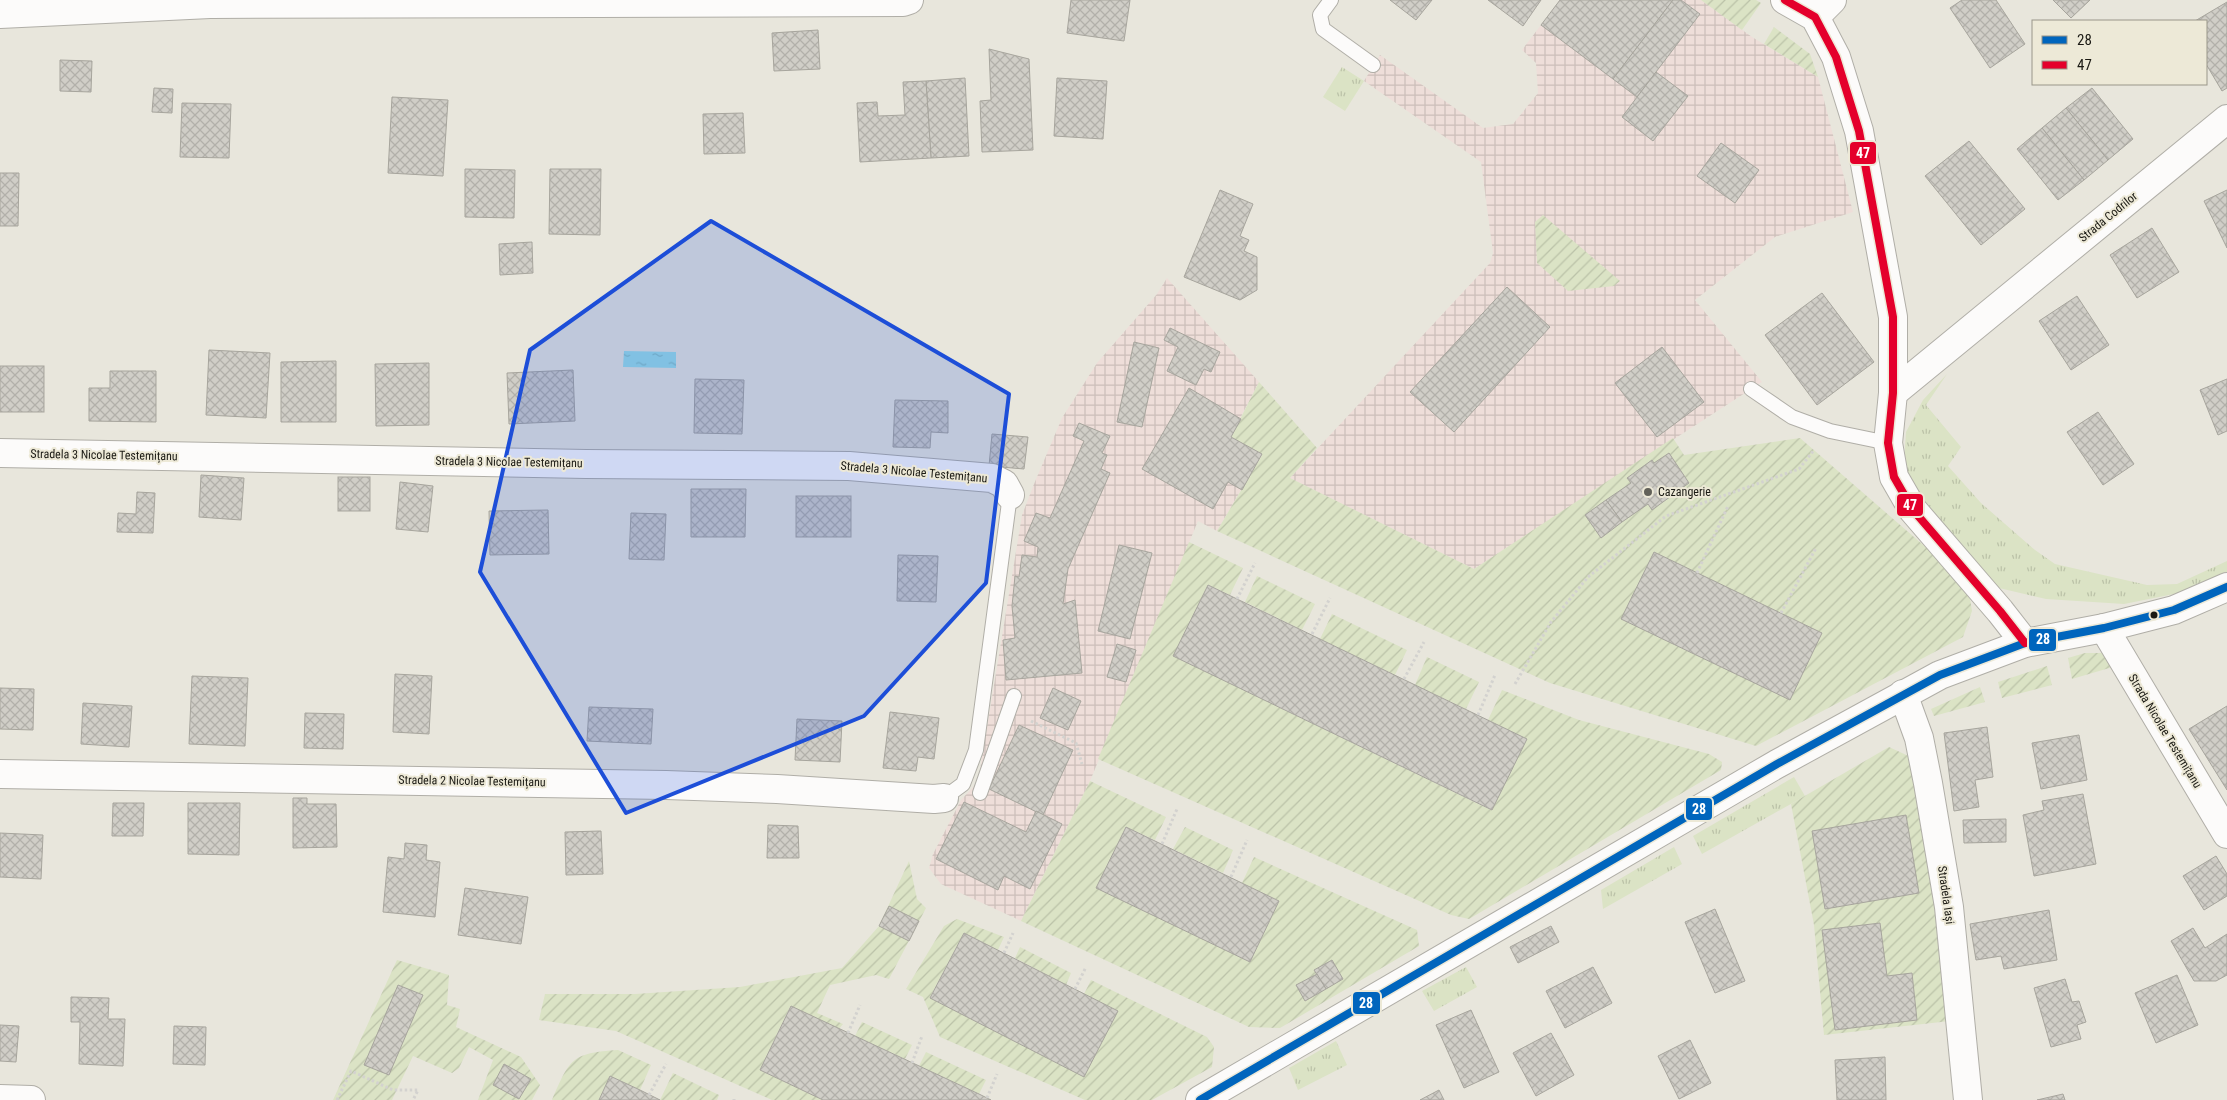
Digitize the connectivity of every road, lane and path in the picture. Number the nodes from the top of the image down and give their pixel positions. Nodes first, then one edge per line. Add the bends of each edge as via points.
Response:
1 (910, 0) edge
2 (1331, 0) edge
3 (1785, 0) edge
4 (1824, 8) edge
5 (0, 14) edge
6 (1373, 65) dead end
7 (2227, 119) edge
8 (1752, 389) dead end
9 (1893, 393) junction
10 (1830, 431) junction
11 (1888, 443) junction
12 (0, 453) edge
13 (1010, 496) joint
14 (1728, 506) dead end
15 (1816, 548) dead end
16 (1255, 563) dead end
17 (1696, 572) dead end
18 (2227, 587) edge
19 (1330, 598) dead end
20 (1237, 599) dead end
21 (1781, 613) dead end
22 (2104, 628) junction
23 (1312, 634) dead end
24 (1424, 642) dead end
25 (2025, 643) junction
26 (1494, 675) dead end
27 (1404, 679) dead end
28 (1515, 684) dead end
29 (1903, 694) junction
30 (1014, 696) dead end
31 (1009, 710) junction
32 (1478, 715) dead end
33 (1082, 764) dead end
34 (0, 774) edge
35 (980, 794) dead end
36 (944, 798) joint
37 (1177, 809) dead end
38 (2227, 834) edge
39 (1247, 840) dead end
40 (1162, 844) dead end
41 (1231, 877) dead end
42 (1013, 933) dead end
43 (1004, 953) dead end
44 (1086, 967) dead end
45 (1075, 989) dead end
46 (860, 1005) dead end
47 (848, 1033) dead end
48 (922, 1036) dead end
49 (912, 1063) dead end
50 (666, 1064) dead end
51 (997, 1074) dead end
52 (649, 1095) dead end
53 (987, 1098) dead end
54 (0, 1099) edge
55 (31, 1100) edge
56 (337, 1100) edge
57 (413, 1100) edge
58 (1200, 1100) edge
59 (1968, 1100) edge

1 - 5 street via 210,4
2 - 6 lane via 1320,15 1323,29
3 - 4 street
4 - 9 street via 1859,130 1894,317
7 - 9 street, Strada Codrilor
8 - 10 lane via 1792,417
9 - 11 street
10 - 11 lane
10 - 28 path via 1799,469 1666,516 1588,577 1550,622
11 - 25 street via 1894,477 1913,510
12 - 13 street, Stradela 3 Nicolae Testemițanu via 849,466 992,478 1004,484
13 - 36 lane via 976,750 963,784
14 - 17 path
15 - 21 path
16 - 20 path
18 - 22 street via 2174,610
19 - 23 path
22 - 25 street
22 - 38 street, Strada Nicolae Testemițanu
24 - 27 path
25 - 29 street via 1940,675
26 - 32 path
29 - 58 street
29 - 59 street, Stradela Iași via 1919,738 1949,907
30 - 31 lane
31 - 33 path via 1076,743
31 - 35 lane
34 - 36 street, Stradela 2 Nicolae Testemițanu via 656,785
37 - 40 path
39 - 41 path
42 - 43 path
44 - 45 path
46 - 47 path
48 - 49 path
50 - 52 path
51 - 53 path
54 - 55 street
56 - 57 path via 351,1071 393,1090 418,1090

